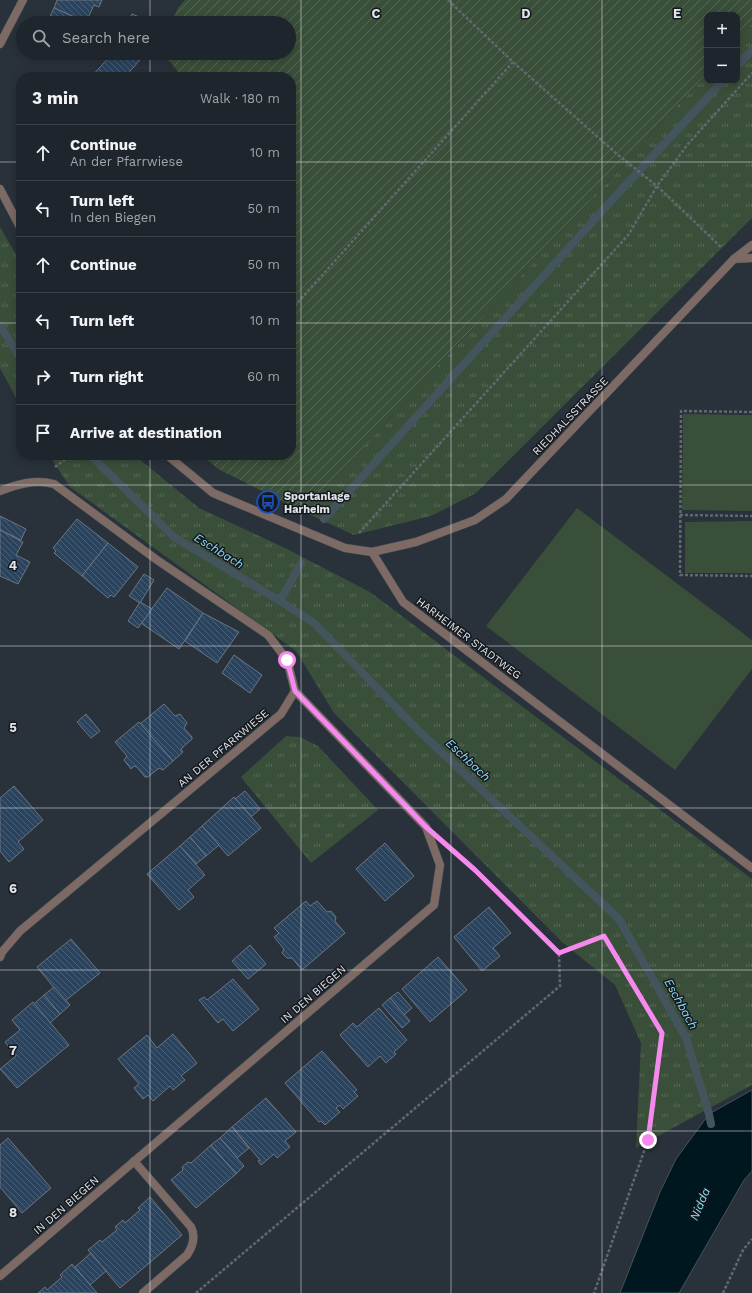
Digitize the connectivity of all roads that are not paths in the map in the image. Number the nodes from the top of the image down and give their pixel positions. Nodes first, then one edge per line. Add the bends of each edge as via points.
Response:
1 (23, 0) edge
2 (0, 44) edge
3 (0, 189) edge
4 (16, 219) edge
5 (752, 245) edge
6 (752, 258) edge
7 (734, 259) junction
8 (172, 460) edge
9 (0, 491) edge
10 (372, 552) junction
11 (295, 691) junction
12 (752, 868) edge
13 (0, 957) edge
14 (134, 1161) junction
15 (0, 1276) edge
16 (143, 1293) edge

1 - 2 street
3 - 4 street
5 - 7 street, RIEDHALSSTRASSE
6 - 7 street
7 - 10 street, RIEDHALSSTRASSE via 506,498 475,520 416,542
8 - 10 street via 213,493 345,548
9 - 11 street via 40,480 54,484 157,560 268,635 287,660
10 - 12 street, HARHEIMER STADTWEG via 403,602
11 - 13 street, AN DER PFARRWIESE via 281,714 20,931
11 - 14 street, IN DEN BIEGEN via 426,827 440,865 434,905
14 - 15 street, IN DEN BIEGEN
14 - 16 street via 194,1232 192,1248 187,1255

